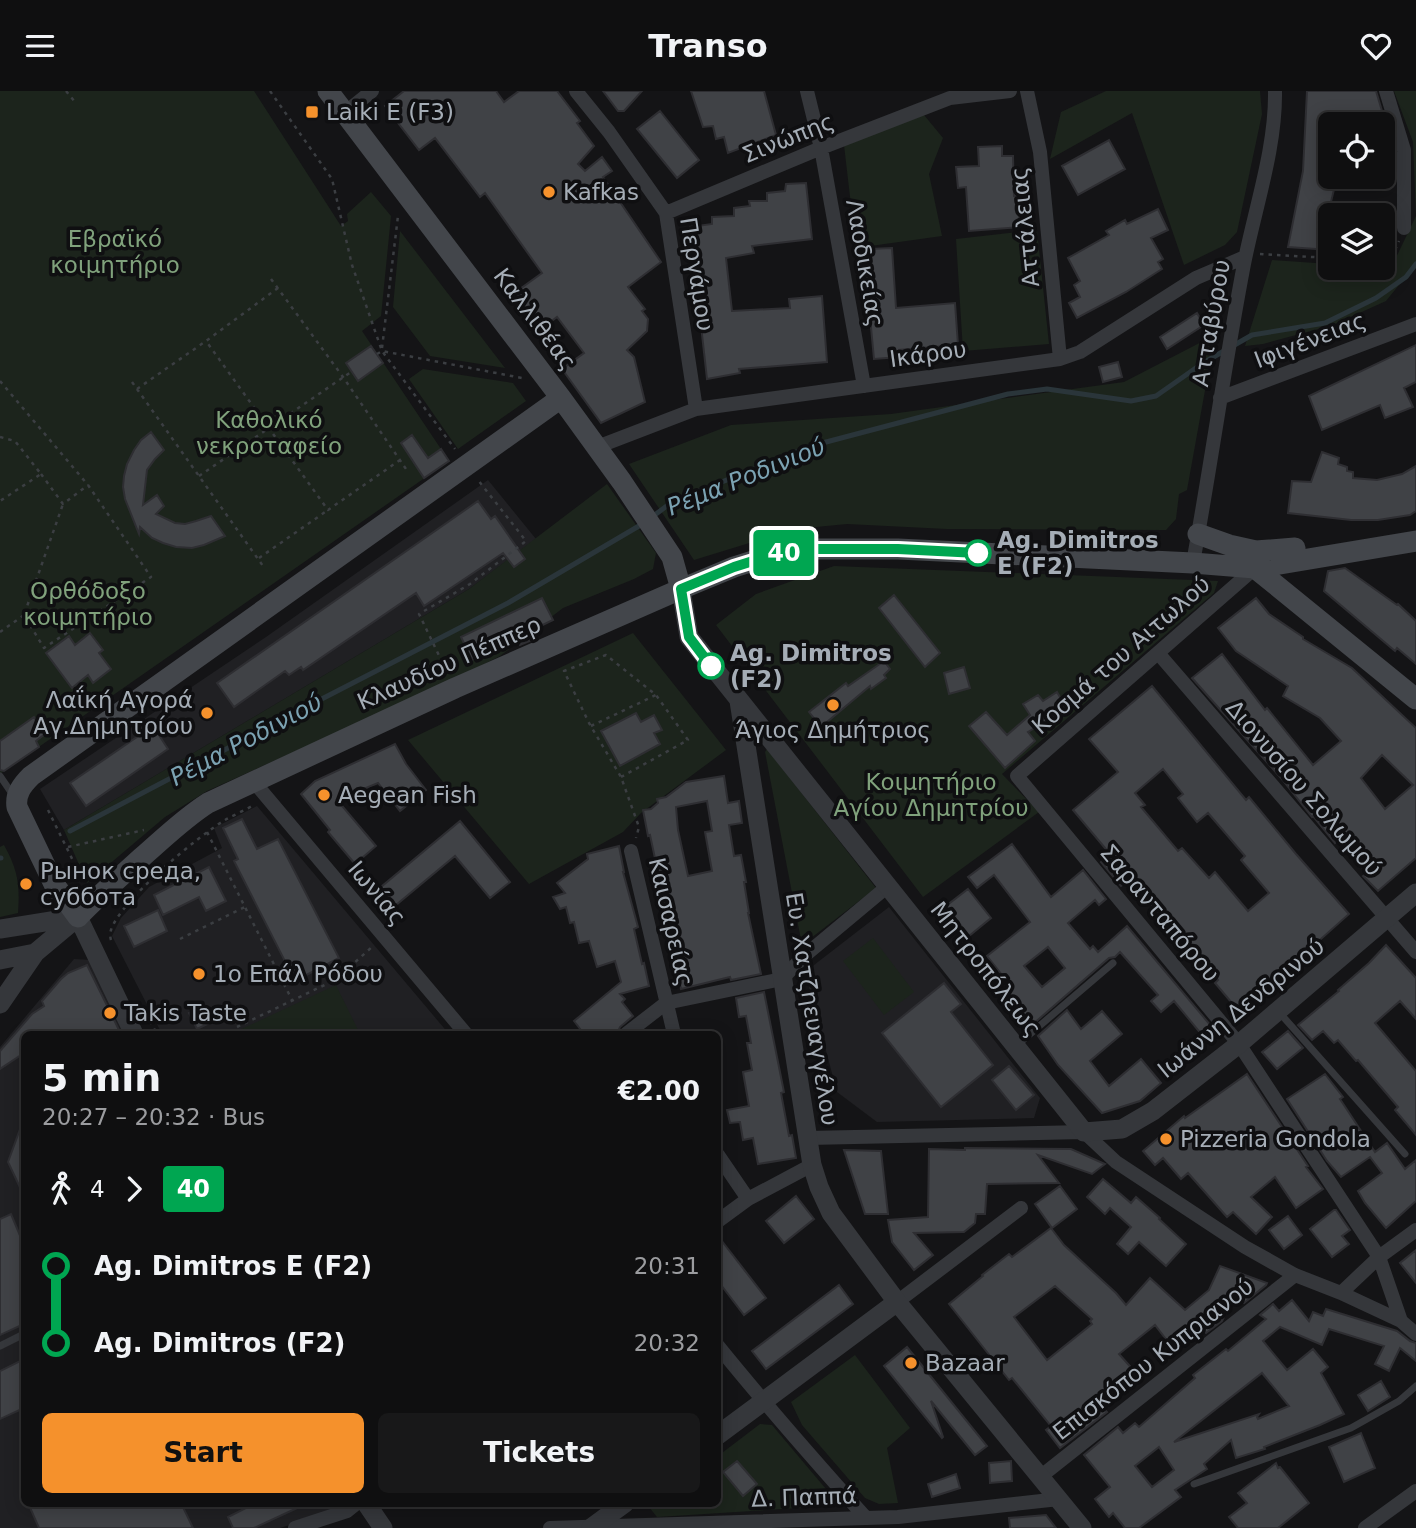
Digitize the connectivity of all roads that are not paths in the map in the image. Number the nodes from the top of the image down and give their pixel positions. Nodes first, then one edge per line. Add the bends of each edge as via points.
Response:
1 (328, 91) edge
2 (372, 91) edge
3 (576, 91) edge
4 (807, 91) edge
5 (1010, 91) edge
6 (1027, 91) edge
7 (1275, 91) edge
8 (1386, 91) edge
9 (346, 113) junction
10 (821, 148) junction
11 (666, 213) junction
12 (1404, 229) road end
13 (1246, 255) junction
14 (1416, 324) edge
15 (1060, 359) junction
16 (863, 386) junction
17 (1220, 398) junction
18 (553, 403) junction
19 (696, 409) junction
20 (597, 447) junction
21 (1416, 528) edge
22 (1198, 534) junction
23 (1416, 541) edge
24 (1256, 559) junction
25 (1193, 563) junction
26 (681, 589) junction
27 (1158, 653) junction
28 (1416, 699) edge
29 (738, 701) junction
30 (0, 776) edge
31 (1017, 776) joint
32 (254, 782) junction
33 (16, 802) junction
34 (631, 851) road end
35 (888, 886) junction
36 (1416, 893) edge
37 (78, 917) junction
38 (1387, 919) junction
39 (0, 929) edge
40 (1416, 952) edge
41 (35, 953) junction
42 (0, 960) edge
43 (1113, 963) dead end
44 (782, 979) junction
45 (666, 1003) junction
46 (0, 1004) edge
47 (1278, 1011) junction
48 (133, 1031) edge
49 (463, 1031) edge
50 (630, 1031) edge
51 (673, 1031) edge
52 (1238, 1044) junction
53 (1016, 1047) junction
54 (1084, 1132) junction
55 (808, 1138) junction
56 (1405, 1154) dead end
57 (721, 1159) edge
58 (812, 1165) junction
59 (748, 1199) junction
60 (1021, 1208) dead end
61 (721, 1219) edge
62 (1416, 1230) edge
63 (1379, 1257) junction
64 (1295, 1276) junction
65 (1341, 1293) junction
66 (897, 1302) junction
67 (1401, 1321) junction
68 (1416, 1334) edge
69 (21, 1336) edge
70 (0, 1346) edge
71 (721, 1350) edge
72 (1416, 1386) edge
73 (764, 1401) junction
74 (721, 1433) edge
75 (1041, 1477) junction
76 (1194, 1484) dead end
77 (1416, 1491) edge
78 (1059, 1499) junction
79 (352, 1507) edge
80 (369, 1507) edge
81 (620, 1507) edge
82 (866, 1518) junction
83 (901, 1522) edge
84 (594, 1527) edge
85 (295, 1528) edge
86 (383, 1528) edge
87 (550, 1528) edge
88 (1082, 1528) edge
89 (1365, 1528) edge

1 - 9 main road, Καλλιθέας
2 - 9 street
3 - 11 street, Περγάμου
4 - 10 street, Λαοδικείας
5 - 10 street, Σινώπης via 950,98
6 - 15 street, Αττάλειας via 1040,152
7 - 13 street, Ατταβύρου via 1274,126
8 - 12 street via 1404,150
9 - 18 main road, Καλλιθέας
10 - 11 street, Σινώπης
10 - 16 street, Λαοδικείας
11 - 19 street, Περγάμου
13 - 15 street, Ικάρου via 1196,278 1080,352
13 - 17 street, Ατταβύρου
14 - 17 street, Ιφιγένειας
15 - 16 street, Ικάρου
16 - 19 street, Ικάρου
17 - 22 street, Ατταβύρου
18 - 20 main road, Καλλιθέας
18 - 33 main road via 31,776
19 - 20 street, Ικάρου
20 - 26 main road, Καλλιθέας via 672,557
21 - 24 main road
22 - 24 main road
22 - 25 street, Ατταβύρου
23 - 24 main road
24 - 25 main road, Κλαυδίου Πέππερ
24 - 27 street, Κοσμά του Αιτωλού
24 - 28 main road
25 - 26 main road, Κλαυδίου Πέππερ via 809,549 772,555
26 - 29 street, Μητροπόλεως via 689,637
26 - 32 main road, Κλαυδίου Πέππερ
27 - 31 street, Κοσμά του Αιτωλού
27 - 38 street, Διονυσίου Σολωμού
29 - 35 street, Μητροπόλεως
29 - 44 street, Ευ. Χατζηευαγγέλου
30 - 33 lane
31 - 52 street, Σαρανταπόρου
32 - 37 main road, Κλαυδίου Πέππερ via 188,816
32 - 49 street, Ιωνίας
33 - 37 main road via 54,884
34 - 45 street, Καισαρείας
35 - 44 street
35 - 53 street, Μητροπόλεως
36 - 38 street, Ιωάννη Δενδρινού
37 - 39 street
37 - 41 street
37 - 48 street
38 - 40 street, Διονυσίου Σολωμού
38 - 47 street, Ιωάννη Δενδρινού
41 - 42 street
41 - 46 street
43 - 53 lane
44 - 45 street, Καισαρείας
44 - 55 street, Ευ. Χατζηευαγγέλου
45 - 50 street, Καισαρείας
45 - 51 street, Καισαρείας
47 - 52 street, Ιωάννη Δενδρινού
47 - 56 lane
52 - 54 street, Ιωάννη Δενδρινού via 1153,1111 1122,1129
52 - 63 street, Σαρανταπόρου
53 - 54 street, Μητροπόλεως
54 - 55 street
54 - 64 street, Μητροπόλεως via 1116,1162
55 - 58 street, Ευ. Χατζηευαγγέλου
57 - 59 street
58 - 59 street
58 - 66 street, Ευ. Χατζηευαγγέλου via 831,1213
59 - 61 street
60 - 66 street
62 - 63 street
63 - 65 street
63 - 67 street, Σαρανταπόρου
64 - 65 street, Μητροπόλεως
64 - 75 street, Επισκόπου Κυπριανού
65 - 67 street, Μητροπόλεως
66 - 73 street
66 - 75 street, Ευ. Χατζηευαγγέλου
67 - 68 street
69 - 70 lane
71 - 73 street
72 - 76 lane via 1351,1428
73 - 74 street
73 - 82 street
75 - 78 street, Ευ. Χατζηευαγγέλου
77 - 89 street
78 - 83 street, Δ. Παππά
78 - 88 street, Ευ. Χατζηευαγγέλου
79 - 85 street
80 - 86 street
81 - 84 street
82 - 83 street, Δ. Παππά
82 - 84 street, Δ. Παππά
84 - 87 street, Δ. Παππά

